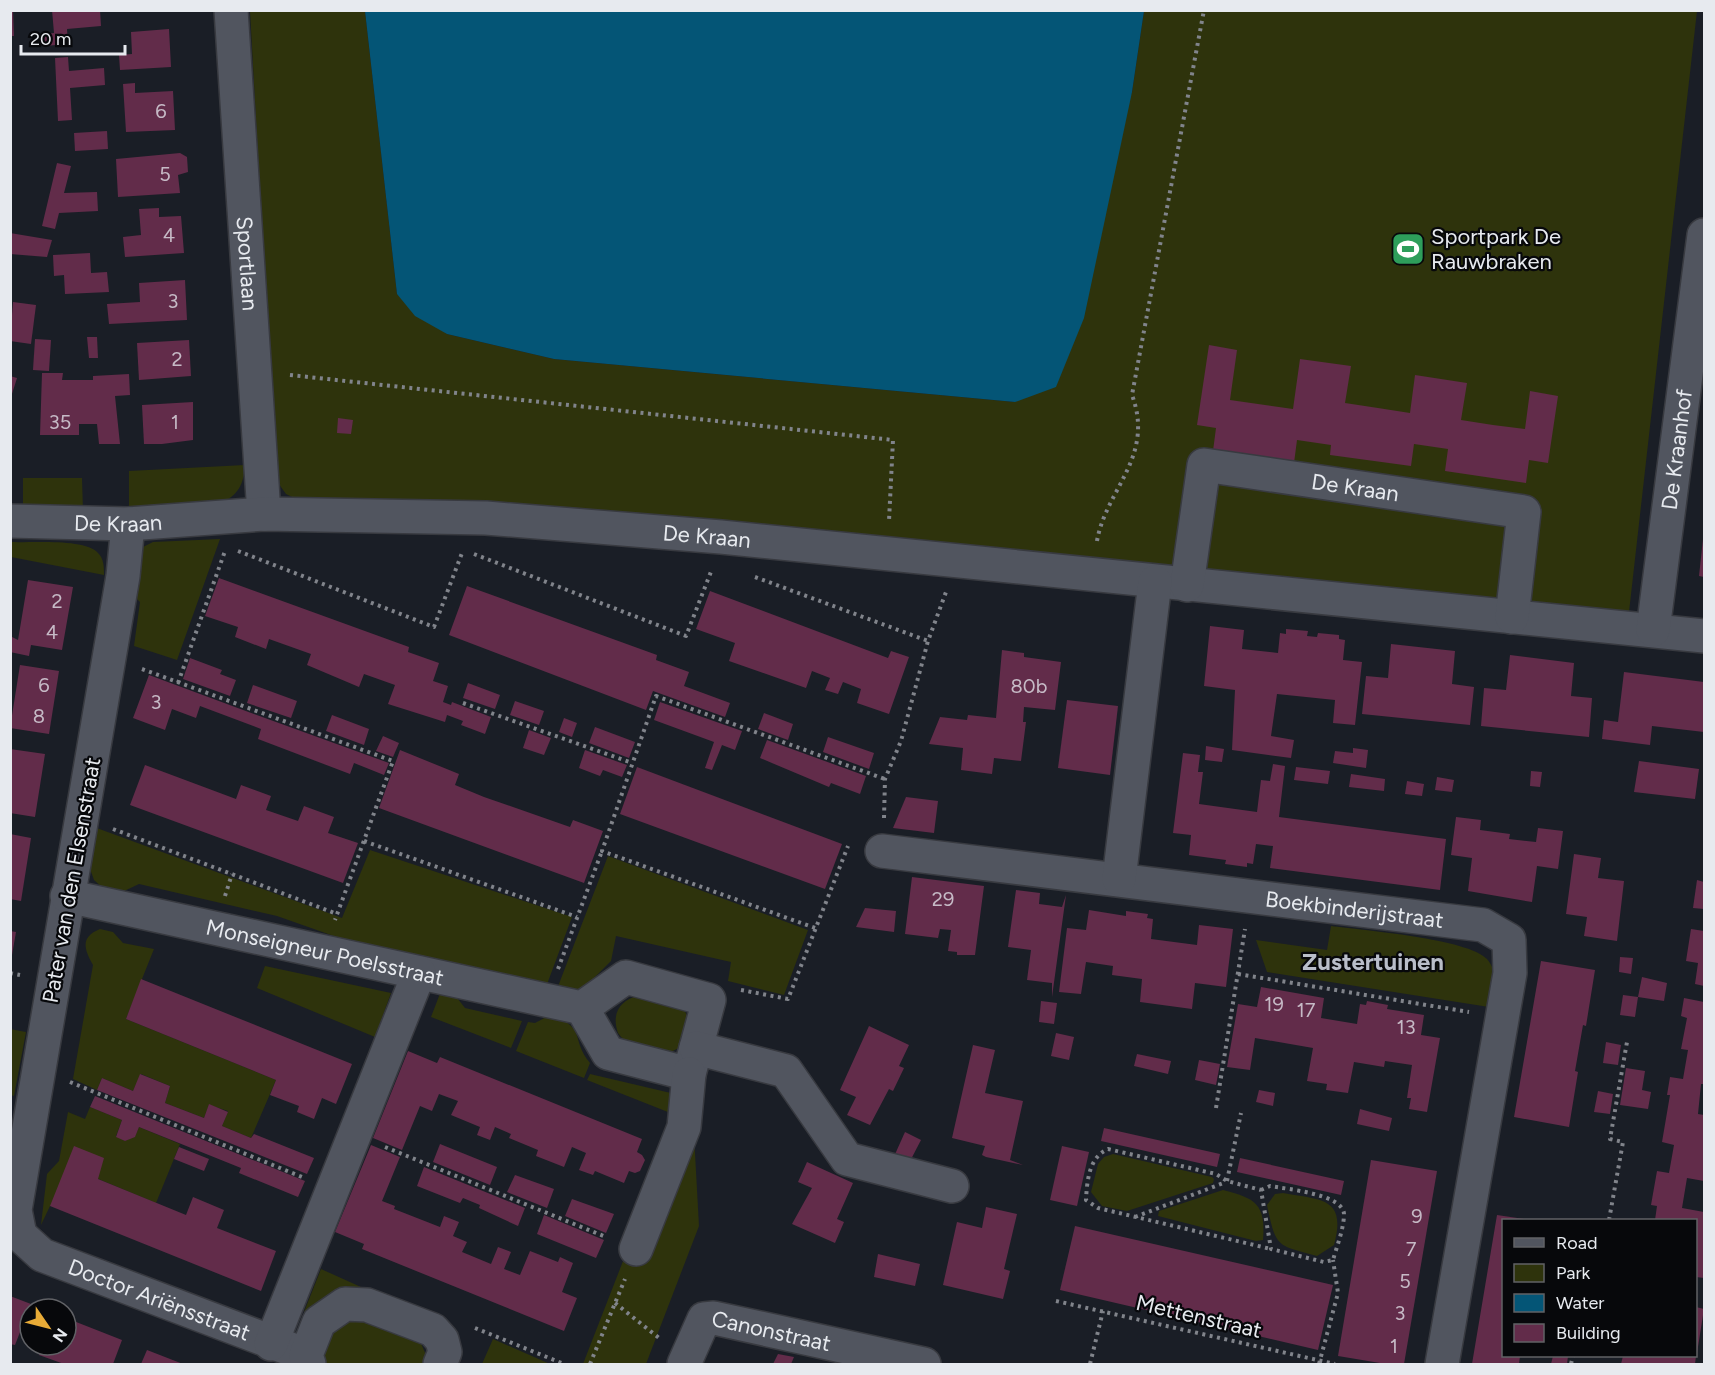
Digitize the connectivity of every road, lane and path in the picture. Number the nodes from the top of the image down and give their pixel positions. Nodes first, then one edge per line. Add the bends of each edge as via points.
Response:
1 (231, 10) edge
2 (1204, 10) edge
3 (1704, 235) edge
4 (253, 371) junction
5 (264, 514) junction
6 (10, 521) edge
7 (128, 524) junction
8 (721, 537) junction
9 (888, 554) junction
10 (958, 561) junction
11 (748, 574) dead end
12 (1091, 574) junction
13 (1155, 582) junction
14 (1187, 585) junction
15 (1512, 617) junction
16 (1653, 630) junction
17 (1704, 636) edge
18 (928, 641) junction
19 (109, 656) junction
20 (178, 683) junction
21 (463, 703) dead end
22 (632, 763) junction
23 (885, 779) junction
24 (81, 818) junction
25 (364, 841) junction
26 (602, 851) junction
27 (882, 851) junction
28 (1119, 879) junction
29 (1250, 895) junction
30 (68, 896) junction
31 (337, 914) junction
32 (578, 917) junction
33 (815, 928) junction
34 (322, 951) junction
35 (419, 973) junction
36 (1239, 974) junction
37 (546, 1000) junction
38 (709, 1000) junction
39 (582, 1008) junction
40 (1503, 1017) junction
41 (1627, 1042) dead end
42 (693, 1061) junction
43 (39, 1069) junction
44 (1216, 1108) dead end
45 (1242, 1113) dead end
46 (355, 1135) junction
47 (1227, 1181) junction
48 (952, 1186) dead end
49 (333, 1190) junction
50 (1261, 1190) junction
51 (1134, 1217) junction
52 (1609, 1219) edge
53 (20, 1235) joint
54 (636, 1249) junction
55 (1271, 1249) junction
56 (1334, 1260) junction
57 (1056, 1301) dead end
58 (615, 1303) junction
59 (1103, 1311) junction
60 (272, 1344) junction
61 (441, 1352) edge
62 (307, 1360) edge
63 (685, 1360) edge
64 (1320, 1363) edge
65 (564, 1365) edge
66 (590, 1365) edge
67 (924, 1365) edge
68 (1090, 1365) edge
69 (1335, 1365) edge
70 (1442, 1365) edge

1 - 4 street, Sportlaan
2 - 12 path via 1132,394 1137,406 1132,464 1099,526
3 - 16 street, De Kraanhof
4 - 5 street, Sportlaan
4 - 9 path via 893,440
5 - 7 street, De Kraan
5 - 8 street, De Kraan via 486,518
6 - 7 street, De Kraan
7 - 19 street, Pater van den Elsenstraat
8 - 9 street, De Kraan
8 - 20 path via 686,636 463,550 434,627 227,547
9 - 10 street, De Kraan
10 - 12 street, De Kraan
10 - 18 path
11 - 18 path, De Kraan
12 - 13 street, De Kraan
13 - 14 street, De Kraan
13 - 28 street
14 - 15 street, De Kraan
14 - 15 street, De Kraan via 1203,465 1524,512
15 - 16 street, De Kraan
16 - 17 street, De Kraan
18 - 23 path via 901,741
19 - 20 path
19 - 24 street, Pater van den Elsenstraat
20 - 25 path via 393,761
21 - 22 path
22 - 23 path via 656,696
22 - 26 path
23 - 27 path
24 - 30 street, Pater van den Elsenstraat
24 - 31 path, Monseigneur Poelsstraat
25 - 31 path
25 - 32 path
26 - 32 path
26 - 33 path
27 - 28 street, Boekbinderijstraat
27 - 33 path via 847,845
28 - 29 street, Boekbinderijstraat
29 - 36 path
29 - 40 street, Boekbinderijstraat via 1483,925 1509,940 1510,973
30 - 34 street, Monseigneur Poelsstraat
30 - 43 street, Pater van den Elsenstraat
31 - 34 path
32 - 37 path
33 - 38 path via 788,999 730,988
34 - 35 street, Monseigneur Poelsstraat
35 - 37 street, Monseigneur Poelsstraat
35 - 46 street
36 - 40 path
36 - 44 path
37 - 39 street, Monseigneur Poelsstraat
38 - 39 street via 626,977
38 - 42 street
39 - 42 street via 608,1053
40 - 70 street, Boekbinderijstraat
41 - 52 path via 1610,1139 1623,1142
42 - 48 street via 786,1071 847,1159
42 - 54 street via 684,1127
43 - 49 path
43 - 53 street, Pater van den Elsenstraat via 15,1210
45 - 47 path
46 - 49 street
46 - 54 path
47 - 50 path
47 - 51 path
47 - 51 path via 1216,1174 1108,1149 1099,1153 1086,1200 1098,1208
49 - 60 street
50 - 55 path
50 - 56 path via 1270,1186 1332,1199 1341,1205 1344,1214
51 - 55 path
53 - 60 street, Doctor Ariënsstraat via 42,1255
54 - 58 path
55 - 56 path via 1324,1263
56 - 64 path via 1338,1293
57 - 59 path, Mettenstraat
58 - 63 path
58 - 66 path
59 - 64 path, Mettenstraat
59 - 68 path
60 - 62 street, Doctor Ariënsstraat
61 - 62 street, Doctor Ariënsstraat via 433,1330 367,1305 345,1304 319,1322
61 - 65 path via 470,1326
63 - 67 street, Canonstraat via 704,1319 714,1318
64 - 69 path, Mettenstraat

